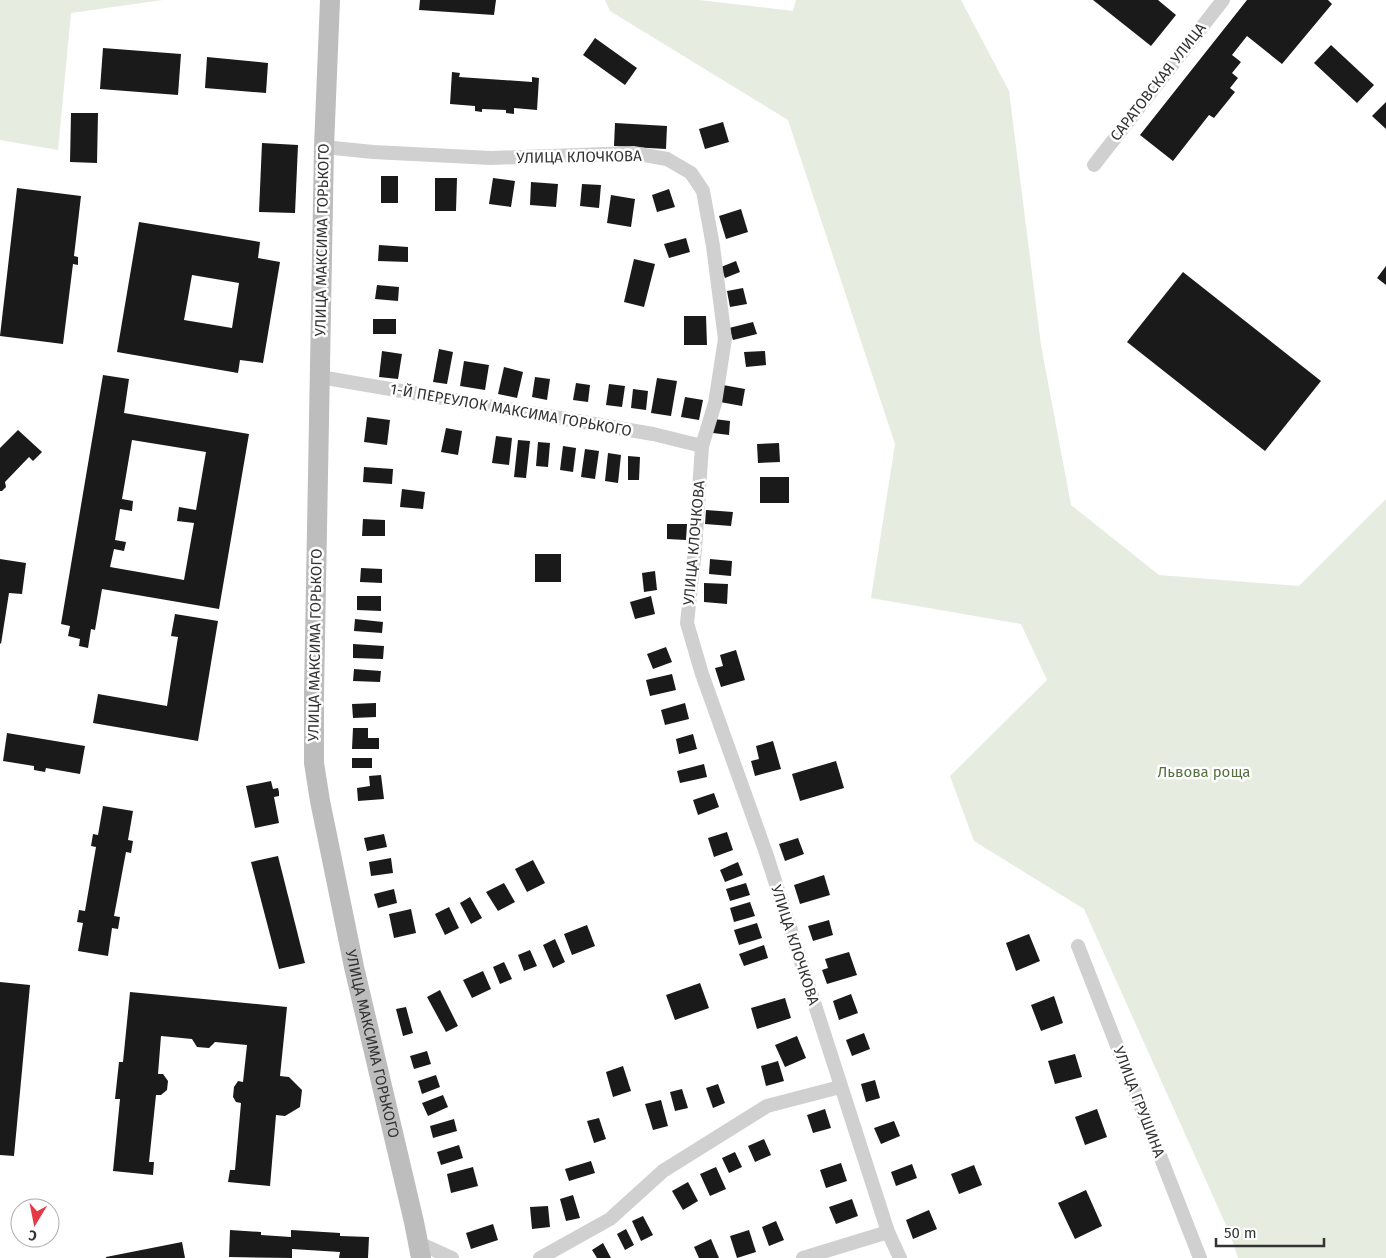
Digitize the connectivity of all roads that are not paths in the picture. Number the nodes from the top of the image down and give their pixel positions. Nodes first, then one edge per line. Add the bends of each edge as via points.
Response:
1 (330, 0) edge
2 (1222, 0) edge
3 (324, 147) junction
4 (1094, 165) dead end
5 (320, 377) junction
6 (702, 446) junction
7 (1078, 946) dead end
8 (840, 1087) junction
9 (888, 1232) junction
10 (420, 1251) edge
11 (452, 1258) edge
12 (540, 1258) edge
13 (803, 1258) edge
14 (900, 1258) edge
15 (1200, 1258) edge

1 - 3 main road, УЛИЦА МАКСИМА ГОРЬКОГО
2 - 4 street, САРАТОВСКАЯ УЛИЦА
3 - 5 main road, УЛИЦА МАКСИМА ГОРЬКОГО
3 - 6 street, УЛИЦА КЛОЧКОВА via 491,158 633,153 667,159 691,173 703,191 726,339 715,403
5 - 6 street, 1-Й ПЕРЕУЛОК МАКСИМА ГОРЬКОГО via 643,432
5 - 10 main road, УЛИЦА МАКСИМА ГОРЬКОГО via 314,763 354,967
6 - 8 street, УЛИЦА КЛОЧКОВА via 687,623 766,853
7 - 15 street, УЛИЦА ГРУШИНА
8 - 9 street, УЛИЦА КЛОЧКОВА
8 - 12 street via 767,1106 663,1172 610,1219
9 - 13 street
9 - 14 street, УЛИЦА КЛОЧКОВА
10 - 11 street, УЛИЦА МАКСИМА ГОРЬКОГО

